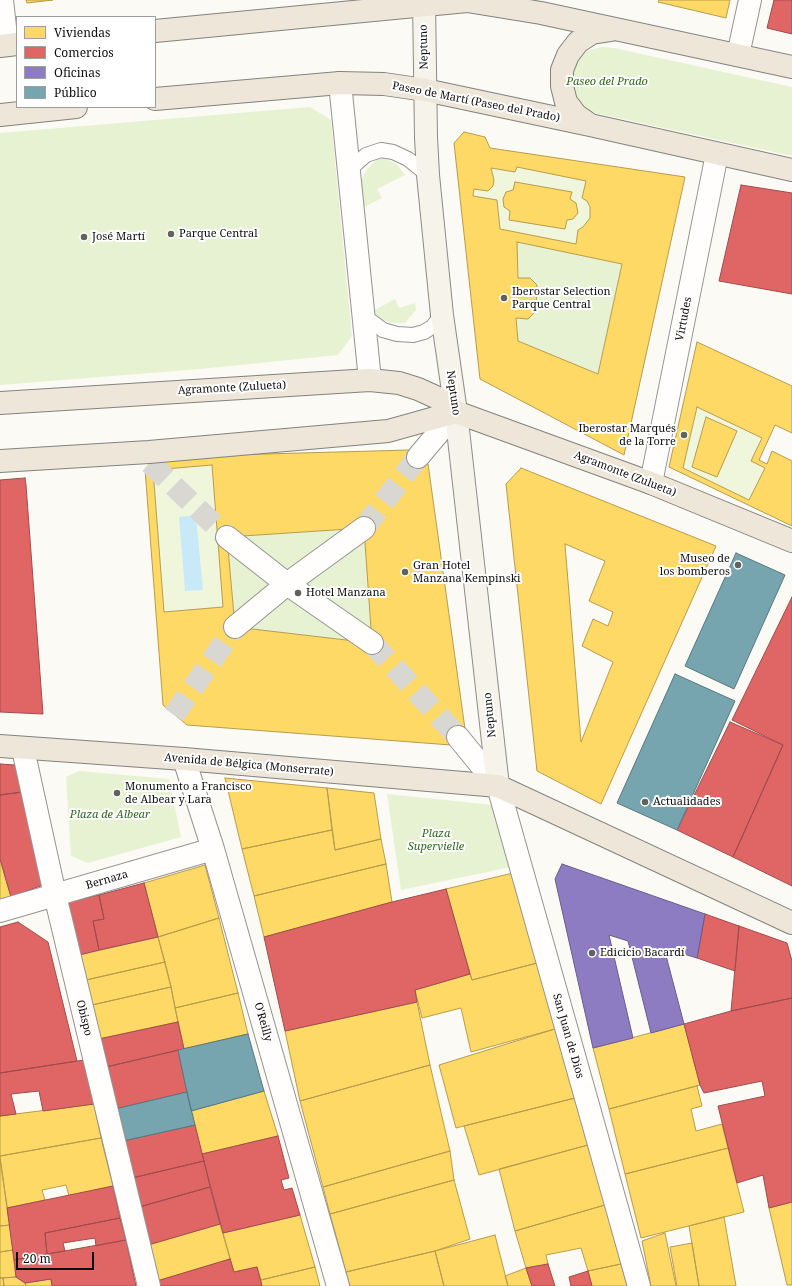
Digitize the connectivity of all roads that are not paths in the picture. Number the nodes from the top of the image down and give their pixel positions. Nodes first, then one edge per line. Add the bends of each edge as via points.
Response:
1 (2, 0) edge
2 (750, 0) edge
3 (424, 3) edge
4 (156, 31) edge
5 (625, 32) junction
6 (11, 46) edge
7 (738, 55) junction
8 (792, 67) edge
9 (340, 83) junction
10 (425, 90) junction
11 (156, 100) edge
12 (58, 108) edge
13 (23, 110) edge
14 (0, 115) edge
15 (590, 125) junction
16 (717, 154) junction
17 (349, 170) junction
18 (792, 170) edge
19 (428, 175) junction
20 (442, 315) junction
21 (364, 316) junction
22 (370, 380) junction
23 (0, 403) edge
24 (456, 412) junction
25 (418, 457) tunnel mouth
26 (0, 461) edge
27 (651, 483) junction
28 (364, 528) tunnel mouth
29 (227, 537) tunnel mouth
30 (792, 541) edge
31 (287, 584) junction
32 (235, 627) tunnel mouth
33 (372, 643) tunnel mouth
34 (458, 737) tunnel mouth
35 (0, 746) edge
36 (23, 748) junction
37 (184, 759) junction
38 (498, 786) junction
39 (214, 849) junction
40 (55, 895) junction
41 (0, 911) edge
42 (792, 923) edge
43 (149, 1286) edge
44 (338, 1286) edge
45 (639, 1286) edge

1 - 6 street
2 - 7 street
3 - 4 main road
3 - 5 main road via 467,1 540,13
3 - 10 main road, Neptuno
5 - 7 main road
5 - 15 main road via 608,30 592,33 578,42 568,55 562,70 566,102 576,115
7 - 8 main road
9 - 10 main road, Paseo de Martí (Paseo del Prado) via 384,84
9 - 11 main road, Paseo de Martí (Paseo del Prado)
9 - 17 street
10 - 15 main road, Paseo de Martí (Paseo del Prado)
10 - 19 main road, Neptuno
12 - 13 main road
13 - 14 main road
15 - 16 main road, Paseo de Martí (Paseo del Prado)
16 - 18 main road, Paseo de Martí (Paseo del Prado)
16 - 27 street, Virtudes
17 - 19 lane via 366,155 381,150 408,158
17 - 21 street
19 - 20 main road, Neptuno
20 - 21 lane via 432,327 413,335 383,330
20 - 24 main road, Neptuno
21 - 22 street
22 - 23 main road, Agramonte (Zulueta)
22 - 24 main road, Agramonte (Zulueta) via 399,383 418,389 440,399
24 - 25 street
24 - 26 main road via 388,431 149,452
24 - 27 main road, Agramonte (Zulueta)
24 - 38 main road, Neptuno
27 - 30 main road, Agramonte (Zulueta)
28 - 31 street
29 - 31 street
31 - 32 street
31 - 33 street
34 - 38 street
35 - 36 main road, Avenida de Bélgica (Monserrate)
36 - 37 main road, Avenida de Bélgica (Monserrate)
36 - 40 street, Obispo
37 - 38 main road, Avenida de Bélgica (Monserrate)
37 - 39 street, O'Reilly
38 - 42 main road
38 - 45 street, San Juan de Dios
39 - 40 street, Bernaza
39 - 44 street, O'Reilly
40 - 41 street, Bernaza
40 - 43 street, Obispo

